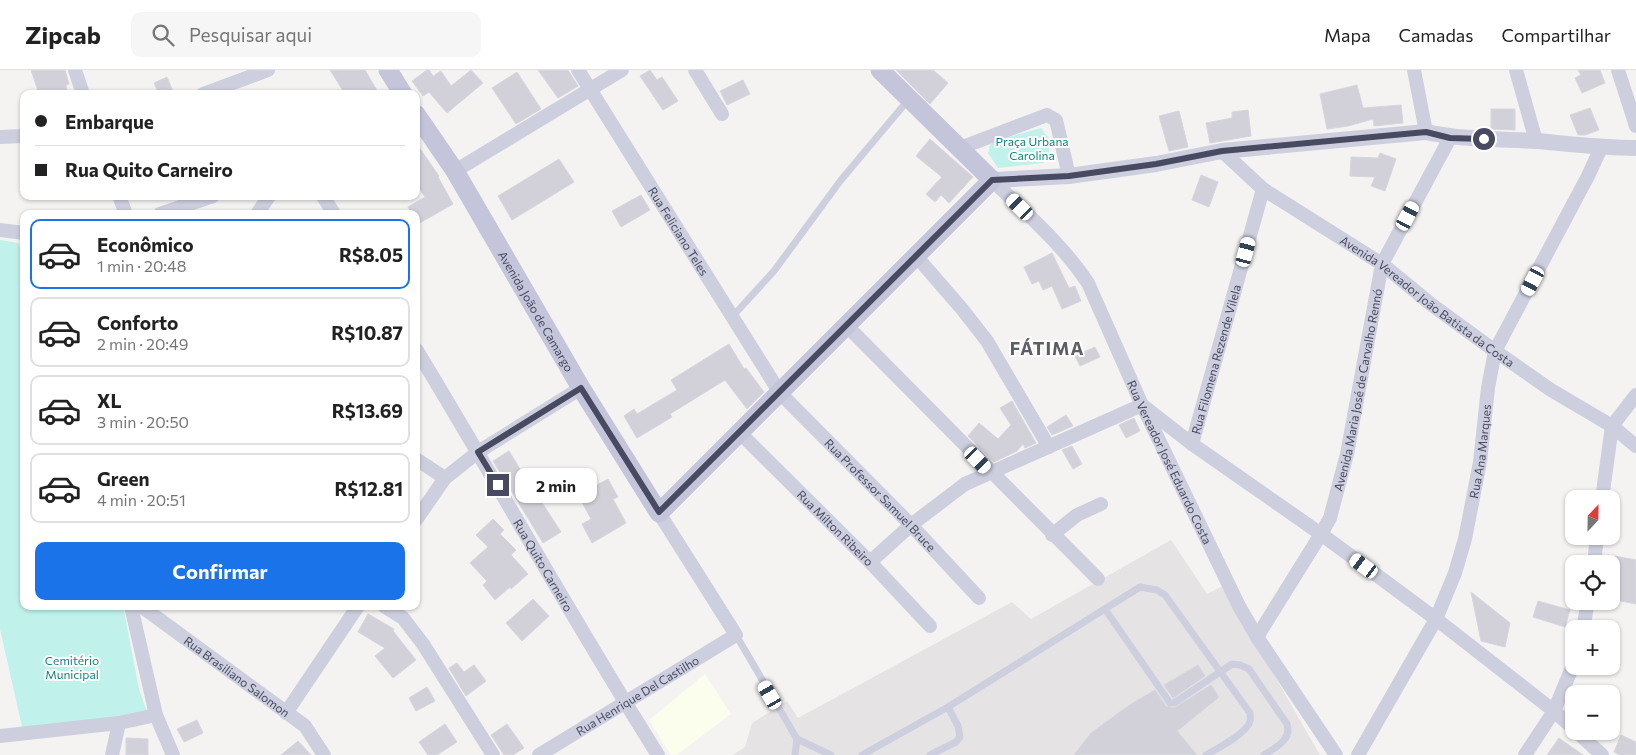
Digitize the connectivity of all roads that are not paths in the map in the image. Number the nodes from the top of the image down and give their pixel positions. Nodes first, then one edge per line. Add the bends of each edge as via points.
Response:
1 (75, 70) edge
2 (268, 70) edge
3 (388, 70) edge
4 (578, 70) edge
5 (622, 70) edge
6 (695, 70) edge
7 (880, 70) edge
8 (1414, 70) edge
9 (1516, 70) edge
10 (1618, 70) edge
11 (589, 89) junction
12 (82, 90) edge
13 (214, 90) edge
14 (400, 90) edge
15 (909, 98) junction
16 (722, 114) dead end
17 (420, 120) edge
18 (1636, 126) edge
19 (1426, 132) junction
20 (20, 136) edge
21 (0, 137) edge
22 (1450, 138) junction
23 (1536, 141) junction
24 (960, 148) junction
25 (1601, 148) junction
26 (1636, 148) edge
27 (1222, 151) junction
28 (455, 171) junction
29 (1069, 176) junction
30 (992, 180) junction
31 (1263, 189) junction
32 (200, 200) edge
33 (172, 210) edge
34 (0, 230) edge
35 (20, 232) edge
36 (916, 256) junction
37 (1382, 264) junction
38 (731, 318) junction
39 (846, 325) junction
40 (1495, 351) junction
41 (420, 356) edge
42 (581, 388) junction
43 (780, 393) junction
44 (1636, 395) edge
45 (1142, 405) junction
46 (1612, 426) junction
47 (739, 432) junction
48 (1192, 444) junction
49 (1636, 446) edge
50 (1049, 447) junction
51 (478, 452) junction
52 (420, 462) edge
53 (992, 473) junction
54 (445, 478) junction
55 (1603, 490) edge
56 (1100, 504) dead end
57 (659, 512) junction
58 (420, 514) edge
59 (910, 525) junction
60 (1052, 534) junction
61 (1321, 534) junction
62 (870, 562) junction
63 (1098, 579) dead end
64 (980, 598) dead end
65 (1104, 609) junction
66 (132, 610) edge
67 (146, 610) edge
68 (355, 610) edge
69 (390, 610) edge
70 (1436, 619) junction
71 (930, 626) dead end
72 (736, 636) junction
73 (1257, 636) junction
74 (1220, 672) junction
75 (1569, 675) edge
76 (626, 704) junction
77 (948, 707) junction
78 (1554, 711) junction
79 (286, 713) junction
80 (156, 715) junction
81 (1565, 721) edge
82 (120, 723) junction
83 (0, 736) edge
84 (796, 739) junction
85 (1586, 740) edge
86 (867, 754) edge
87 (112, 755) edge
88 (173, 755) edge
89 (324, 755) edge
90 (493, 755) edge
91 (540, 755) edge
92 (658, 755) edge
93 (795, 755) edge
94 (831, 755) edge
95 (930, 755) edge
96 (1206, 755) edge
97 (1264, 755) edge
98 (1336, 755) edge
99 (1358, 755) edge
100 (1525, 755) edge
101 (1602, 755) edge

1 - 12 street
2 - 13 street
3 - 14 main road
4 - 11 street, Rua Feliciano Teles
5 - 11 street
6 - 16 street
7 - 15 main road
8 - 19 street
9 - 23 street
10 - 18 street
11 - 28 street
11 - 38 street, Rua Feliciano Teles
15 - 24 main road
15 - 38 lane via 841,180 774,271
17 - 28 main road, Avenida João de Camargo
19 - 22 street
19 - 27 street
20 - 21 street
22 - 23 street
22 - 37 street, Avenida Maria José de Carvalho Rennó
23 - 25 street
24 - 29 street via 1047,115 1056,120
24 - 30 main road
25 - 26 street
25 - 40 street, Rua Ana Marques
27 - 29 street
27 - 31 street, Avenida Vereador João Batista da Costa
28 - 42 main road, Avenida João de Camargo
29 - 30 street
30 - 36 main road
30 - 45 street, Rua Vereador José Eduardo Costa via 1062,248 1088,284
31 - 37 street, Avenida Vereador João Batista da Costa
31 - 48 street, Rua Filomena Rezende Vilela
32 - 33 street
34 - 35 street
36 - 39 main road
36 - 50 street via 987,342
37 - 40 street, Avenida Vereador João Batista da Costa
37 - 61 street, Avenida Maria José de Carvalho Rennó via 1347,454 1330,518
38 - 43 street, Rua Feliciano Teles
39 - 43 main road
39 - 53 street
40 - 46 street, Avenida Vereador João Batista da Costa
40 - 70 street, Rua Ana Marques via 1480,462 1465,539
41 - 51 street, Rua Quito Carneiro
42 - 51 street
42 - 57 main road, Avenida João de Camargo
43 - 47 main road
43 - 59 street, Rua Professor Samuel Bruce
44 - 46 street
45 - 48 street
45 - 50 street
45 - 73 street, Rua Vereador José Eduardo Costa
46 - 49 street, Avenida Vereador João Batista da Costa
46 - 55 street
47 - 57 main road
47 - 62 street, Rua Mílton Ribeiro
48 - 61 street
50 - 53 street
51 - 54 street
51 - 76 street, Rua Quito Carneiro
52 - 54 street
53 - 59 street via 965,484
53 - 60 street
54 - 58 street
56 - 60 street via 1077,515
57 - 72 street, Avenida João de Camargo
59 - 62 street
59 - 64 street, Rua Professor Samuel Bruce
60 - 63 street
61 - 70 street
61 - 73 street, Avenida Maria José de Carvalho Rennó
62 - 71 street, Rua Mílton Ribeiro
65 - 74 lane via 1140,587 1157,590 1165,595
65 - 74 lane via 1168,702 1174,703
65 - 77 lane
66 - 80 street
67 - 79 street, Rua Brasiliano Salomon
68 - 79 street
69 - 90 street via 402,618 423,644
70 - 78 street
70 - 99 street, Rua Ana Marques
72 - 76 street, Rua Henrique Del Castilho
72 - 84 lane, Avenida João de Camargo
73 - 98 street, Rua Vereador José Eduardo Costa
74 - 96 lane via 1250,713 1251,720 1241,733
74 - 97 lane via 1232,664 1249,669 1287,724 1286,738
75 - 78 street
76 - 91 street, Rua Henrique Del Castilho
76 - 92 street, Rua Quito Carneiro
77 - 86 lane
77 - 95 lane via 960,736 956,742
78 - 81 street
78 - 100 street
79 - 89 street, Rua Brasiliano Salomon via 305,726
80 - 82 street
80 - 88 street
82 - 83 street
82 - 87 street
84 - 93 lane
84 - 94 lane
85 - 101 street

